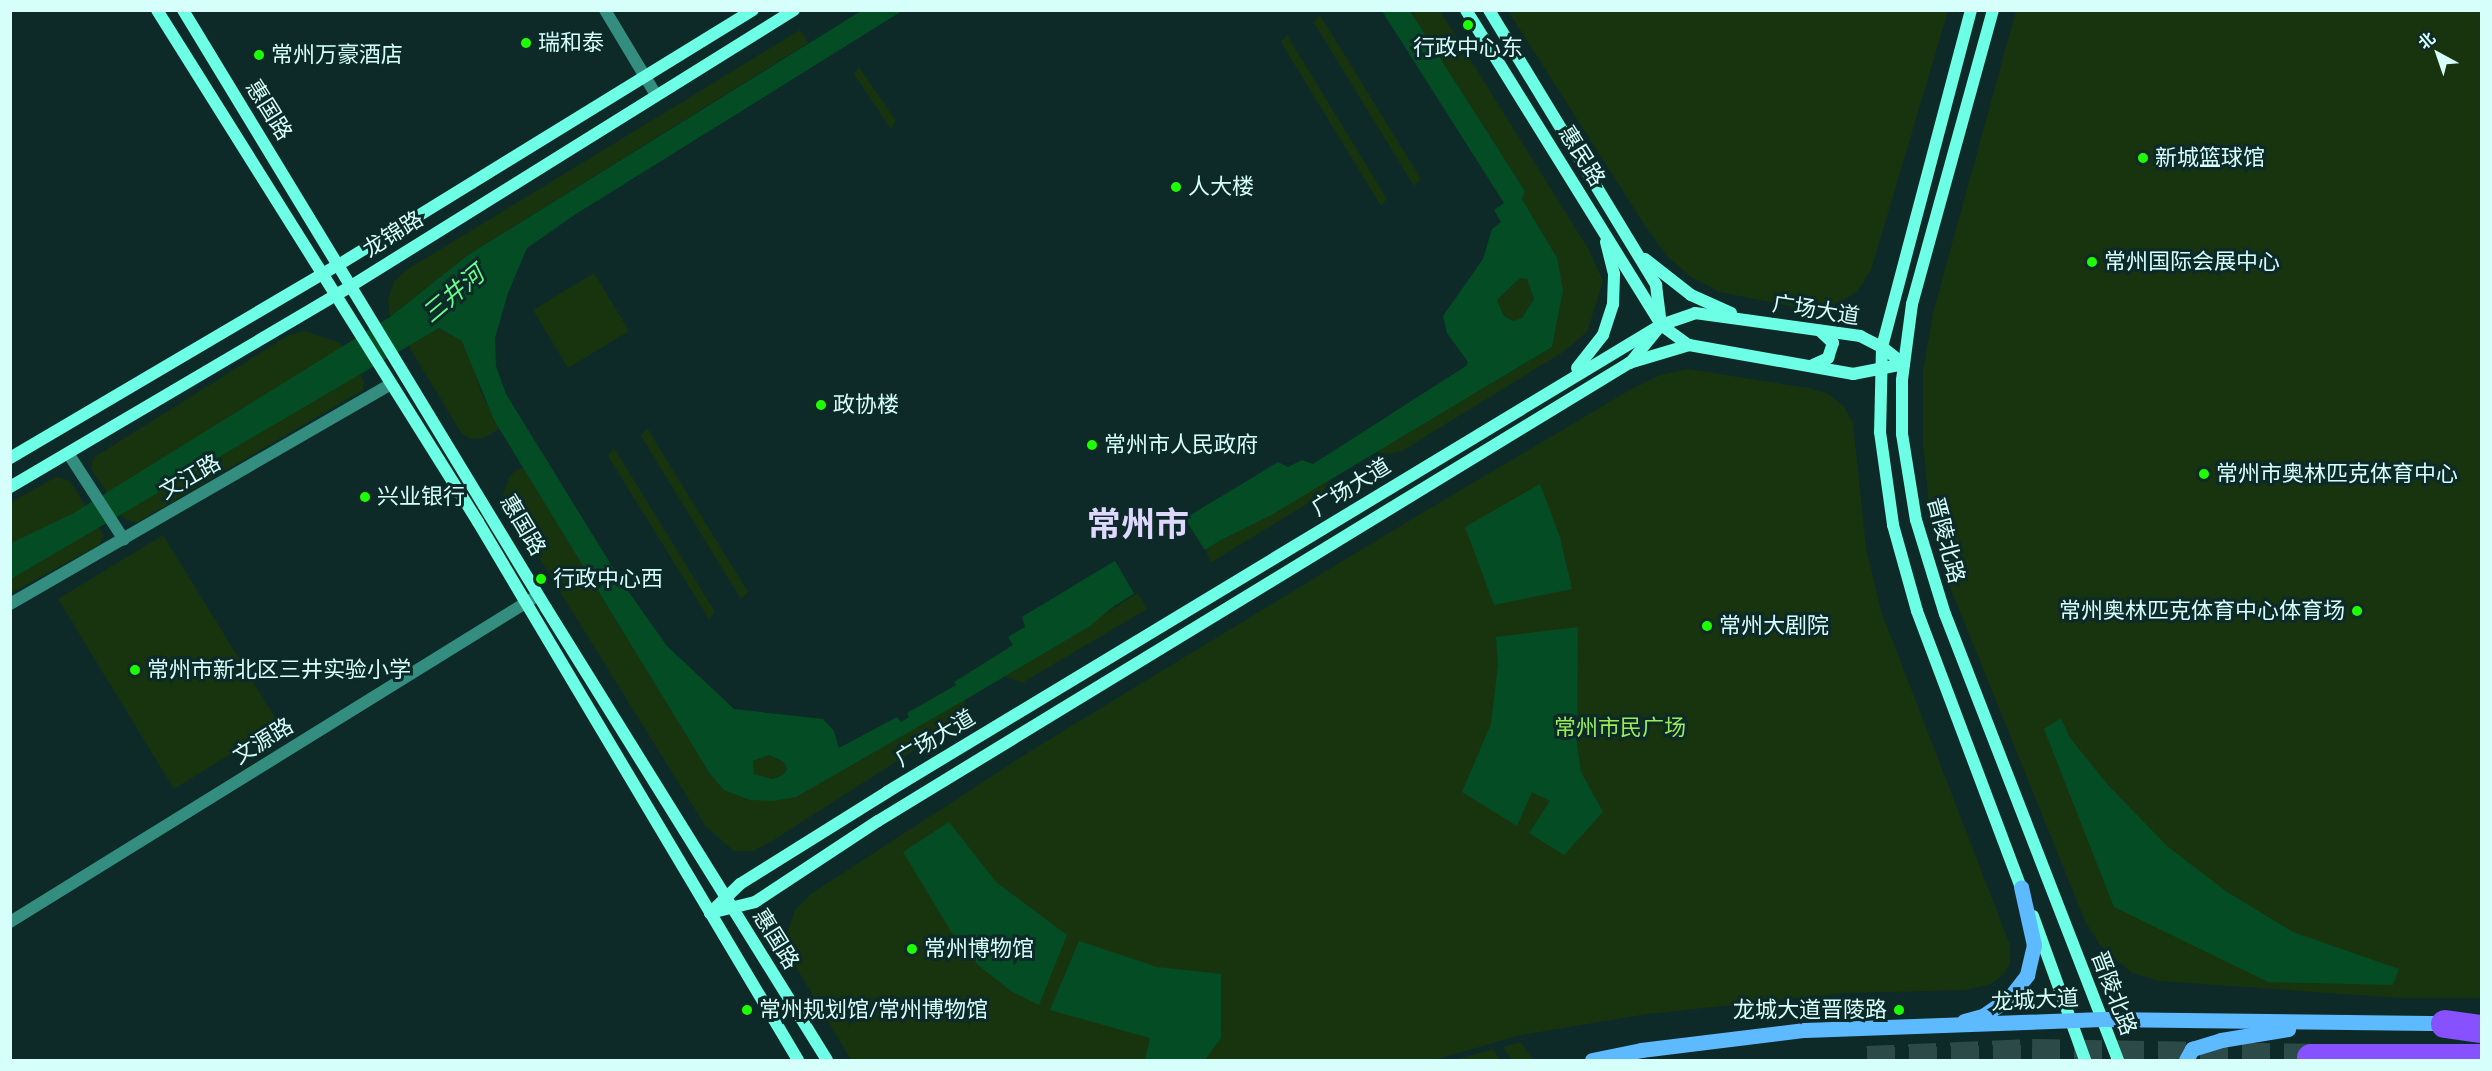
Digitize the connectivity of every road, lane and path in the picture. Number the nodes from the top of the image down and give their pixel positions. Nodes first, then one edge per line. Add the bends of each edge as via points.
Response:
1 (157, 10) edge
2 (183, 10) edge
3 (605, 10) edge
4 (753, 10) edge
5 (794, 10) edge
6 (1466, 10) edge
7 (1489, 10) edge
8 (1971, 10) edge
9 (1993, 10) edge
10 (645, 77) junction
11 (657, 95) junction
12 (1602, 229) junction
13 (1641, 255) junction
14 (340, 264) junction
15 (321, 275) junction
16 (351, 286) junction
17 (334, 296) junction
18 (1749, 321) junction
19 (1661, 325) junction
20 (1820, 331) junction
21 (1689, 345) junction
22 (1882, 346) junction
23 (1629, 363) junction
24 (1904, 364) junction
25 (1813, 365) junction
26 (1883, 368) junction
27 (1562, 382) junction
28 (389, 385) junction
29 (68, 453) junction
30 (10, 458) edge
31 (10, 487) edge
32 (124, 540) junction
33 (539, 595) junction
34 (526, 603) junction
35 (10, 604) edge
36 (2021, 887) junction
37 (725, 897) junction
38 (732, 908) junction
39 (710, 913) junction
40 (10, 922) edge
41 (2102, 1019) junction
42 (2481, 1019) edge
43 (2071, 1021) junction
44 (2326, 1022) junction
45 (2445, 1024) junction
46 (1943, 1027) junction
47 (2481, 1029) edge
48 (2311, 1058) dead end
49 (2481, 1058) edge
50 (798, 1060) edge
51 (827, 1060) edge
52 (1592, 1060) edge
53 (2085, 1060) edge
54 (2118, 1060) edge
55 (2186, 1060) edge

1 - 15 street
2 - 14 street, 惠国路
3 - 10 street
4 - 10 street, 龙锦路
5 - 11 street, 龙锦路
6 - 12 street, 惠民路
7 - 13 street, 惠民路
8 - 22 street, 晋陵北路
9 - 24 street, 晋陵北路 via 1912,304
10 - 11 street
10 - 14 street, 龙锦路
11 - 16 street, 龙锦路
12 - 19 street, 惠民路
12 - 27 street via 1614,274 1613,304 1603,335 1585,361
13 - 18 street via 1691,296
13 - 19 street, 惠民路 via 1656,285
14 - 15 street, 龙锦路
14 - 16 street, 惠国路
15 - 17 street
15 - 30 street, 龙锦路
16 - 17 street, 龙锦路
16 - 33 street, 惠国路
17 - 28 street
17 - 29 street, 龙锦路
18 - 19 street, 广场大道 via 1695,313
18 - 20 street, 广场大道
19 - 21 street, 惠民路
19 - 23 street
19 - 27 street, 广场大道
20 - 22 street, 广场大道 via 1860,336
20 - 25 street via 1833,344 1828,358
21 - 23 street, 广场大道
21 - 25 street, 广场大道
22 - 24 street, 广场大道
22 - 26 street, 晋陵北路
23 - 38 street, 广场大道 via 878,821 755,902
24 - 26 street, 广场大道
24 - 41 street, 晋陵北路 via 1902,434 1923,541 1949,625
25 - 26 street, 广场大道 via 1853,374
26 - 36 street, 晋陵北路 via 1880,432 1893,525 1917,611
27 - 37 street, 广场大道 via 887,792
28 - 32 street, 文江路
28 - 34 street
29 - 31 street, 龙锦路
29 - 32 street
32 - 35 street, 文江路
33 - 34 street, 文源路
33 - 37 street, 惠国路
34 - 39 street
34 - 40 street, 文源路
36 - 43 street, 晋陵北路
36 - 46 main road via 2034,945 2027,975 2010,997 1983,1016
37 - 38 street, 惠国路
37 - 39 street, 广场大道
38 - 39 street, 广场大道
38 - 51 street, 惠国路
39 - 50 street
41 - 43 main road, 龙城大道
41 - 44 main road, 龙城大道
41 - 54 street, 晋陵北路
42 - 45 main road, 龙城大道
43 - 46 main road, 龙城大道
43 - 53 street, 晋陵北路
44 - 45 main road, 龙城大道
44 - 55 main road via 2221,1040 2192,1050
45 - 47 highway
46 - 52 main road, 龙城大道 via 1805,1030 1641,1050
48 - 49 highway

